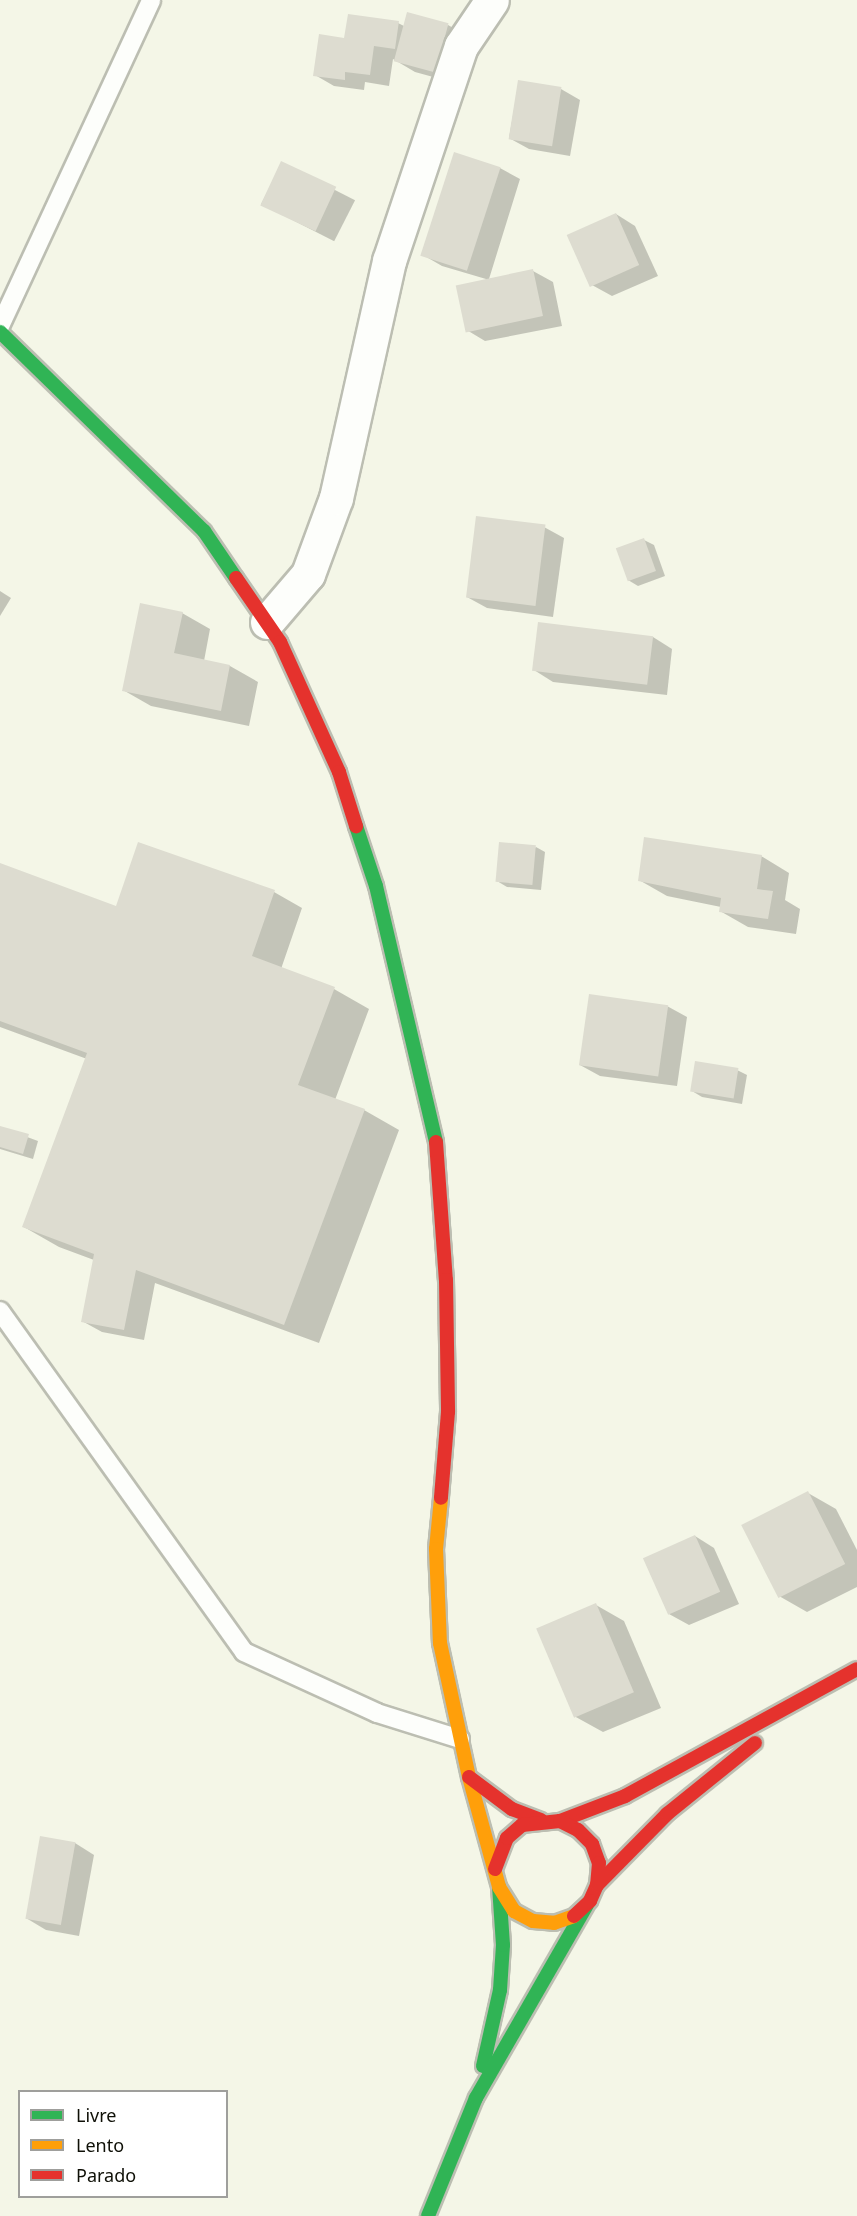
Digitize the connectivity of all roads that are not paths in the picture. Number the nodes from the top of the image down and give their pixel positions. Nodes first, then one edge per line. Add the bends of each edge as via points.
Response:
1 (151, 0) edge
2 (492, 0) edge
3 (0, 326) edge
4 (0, 332) edge
5 (267, 622) junction
6 (0, 1311) edge
7 (857, 1669) edge
8 (786, 1707) junction
9 (460, 1739) junction
10 (469, 1777) junction
11 (541, 1820) junction
12 (560, 1821) junction
13 (495, 1869) junction
14 (597, 1886) junction
15 (499, 1887) junction
16 (590, 1901) junction
17 (476, 2098) junction
18 (428, 2216) edge

1 - 3 lane
2 - 5 street via 461,46 389,261 336,498 308,574
4 - 5 street via 204,531
5 - 9 street via 280,642 343,783 376,886 435,1134 446,1280 448,1412 437,1573 441,1643
6 - 9 lane via 244,1652 377,1713
7 - 8 street
8 - 12 street via 625,1796
8 - 14 street via 764,1736 667,1814
9 - 10 street
10 - 11 street via 504,1805
10 - 13 street
11 - 12 street
11 - 13 street via 522,1825 507,1838
12 - 14 street via 578,1830 592,1844 599,1863
13 - 15 street
14 - 16 street
15 - 16 street via 514,1911 533,1921 554,1923 574,1916
15 - 17 street via 503,1945 500,1990
16 - 17 street
17 - 18 street

